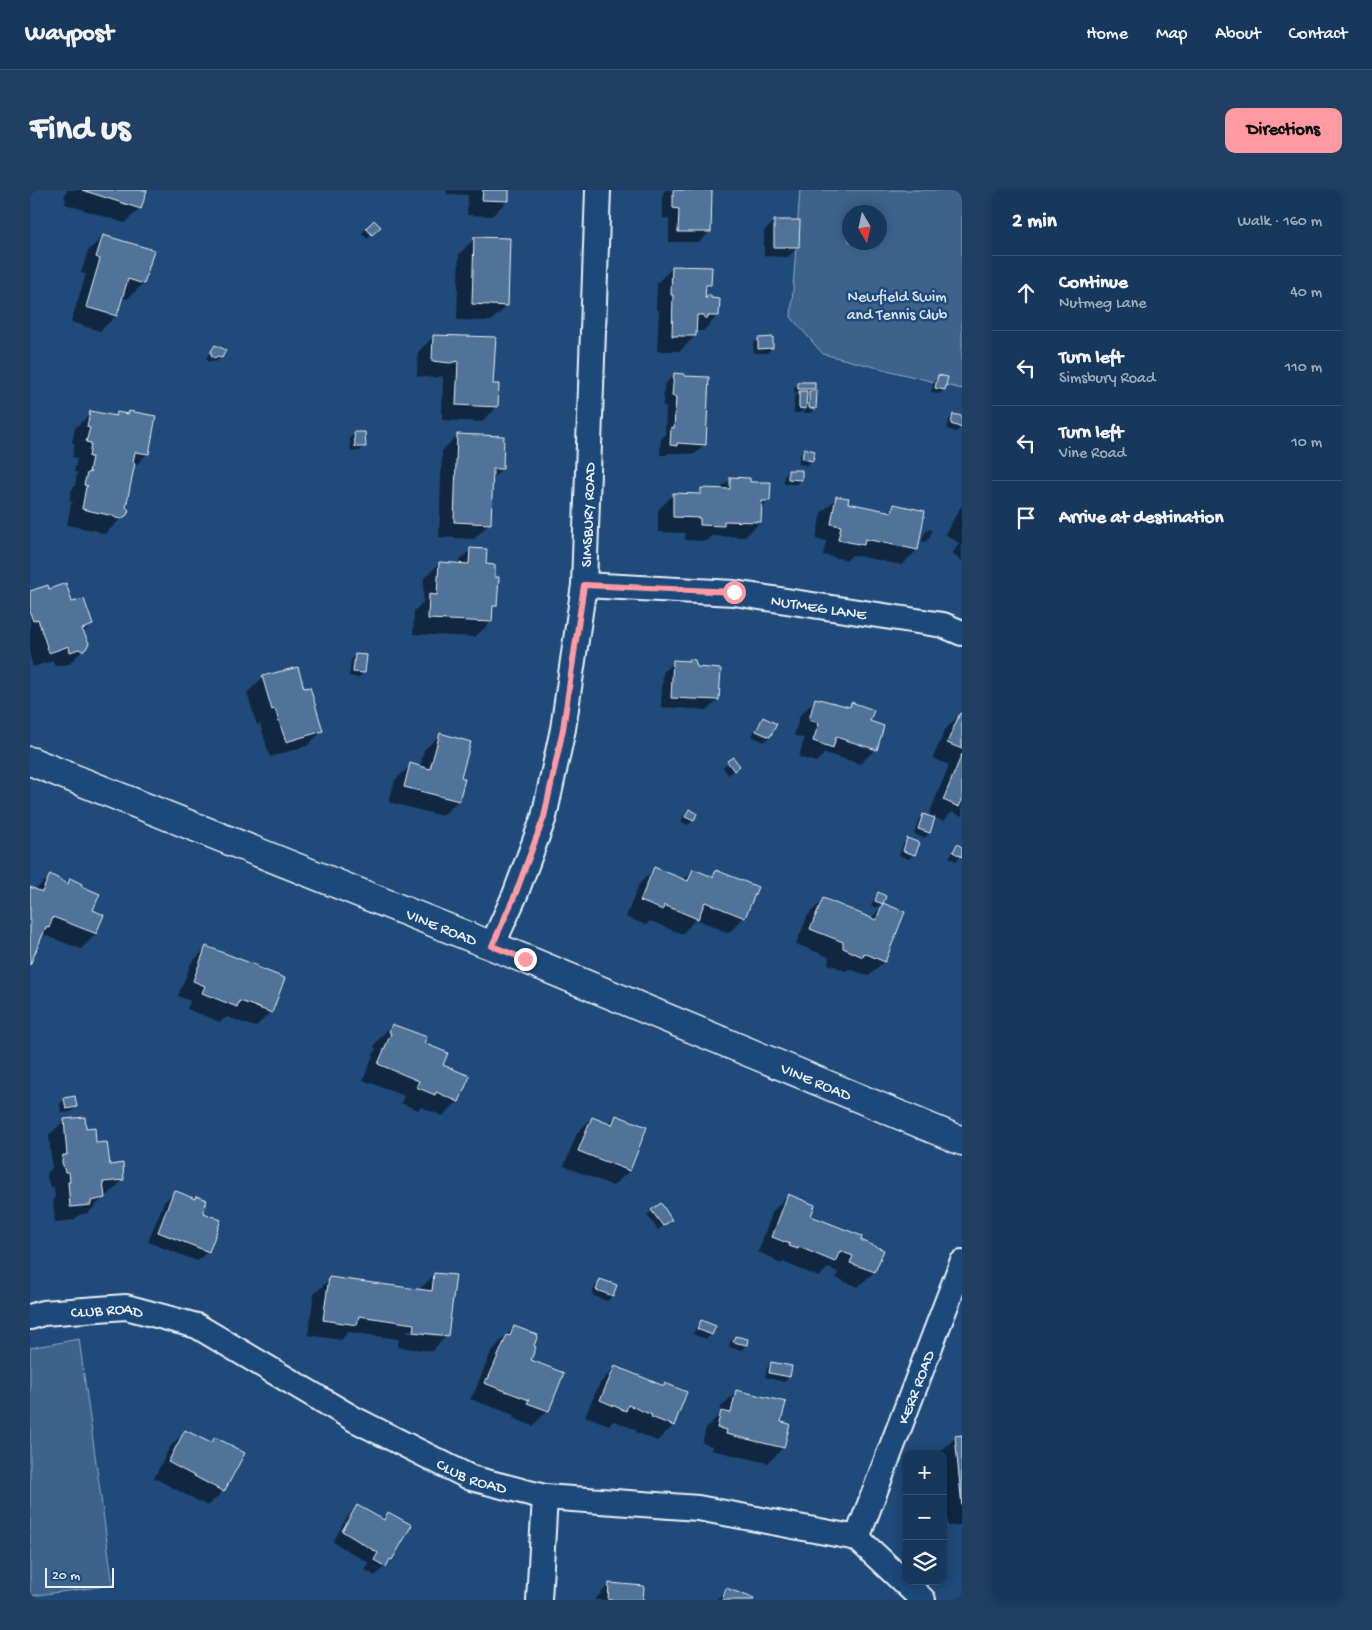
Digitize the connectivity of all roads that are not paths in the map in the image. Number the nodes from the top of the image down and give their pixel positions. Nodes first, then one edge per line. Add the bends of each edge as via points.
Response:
1 (598, 190) edge
2 (584, 585) junction
3 (962, 633) edge
4 (30, 761) edge
5 (492, 946) junction
6 (962, 1141) edge
7 (962, 1263) edge
8 (30, 1317) edge
9 (545, 1497) junction
10 (857, 1538) junction
11 (539, 1600) edge
12 (923, 1600) edge

1 - 2 street, SIMSBURY ROAD
2 - 3 street, NUTMEG LANE via 734,592 942,625
2 - 5 street, SIMSBURY ROAD via 563,729 544,817
4 - 5 street, VINE ROAD
5 - 6 street, VINE ROAD
7 - 10 street, KERR ROAD
8 - 9 street, CLUB ROAD via 43,1313 126,1307 198,1326 354,1419 471,1478
9 - 10 street, CLUB ROAD via 698,1508
9 - 11 street
10 - 12 street

